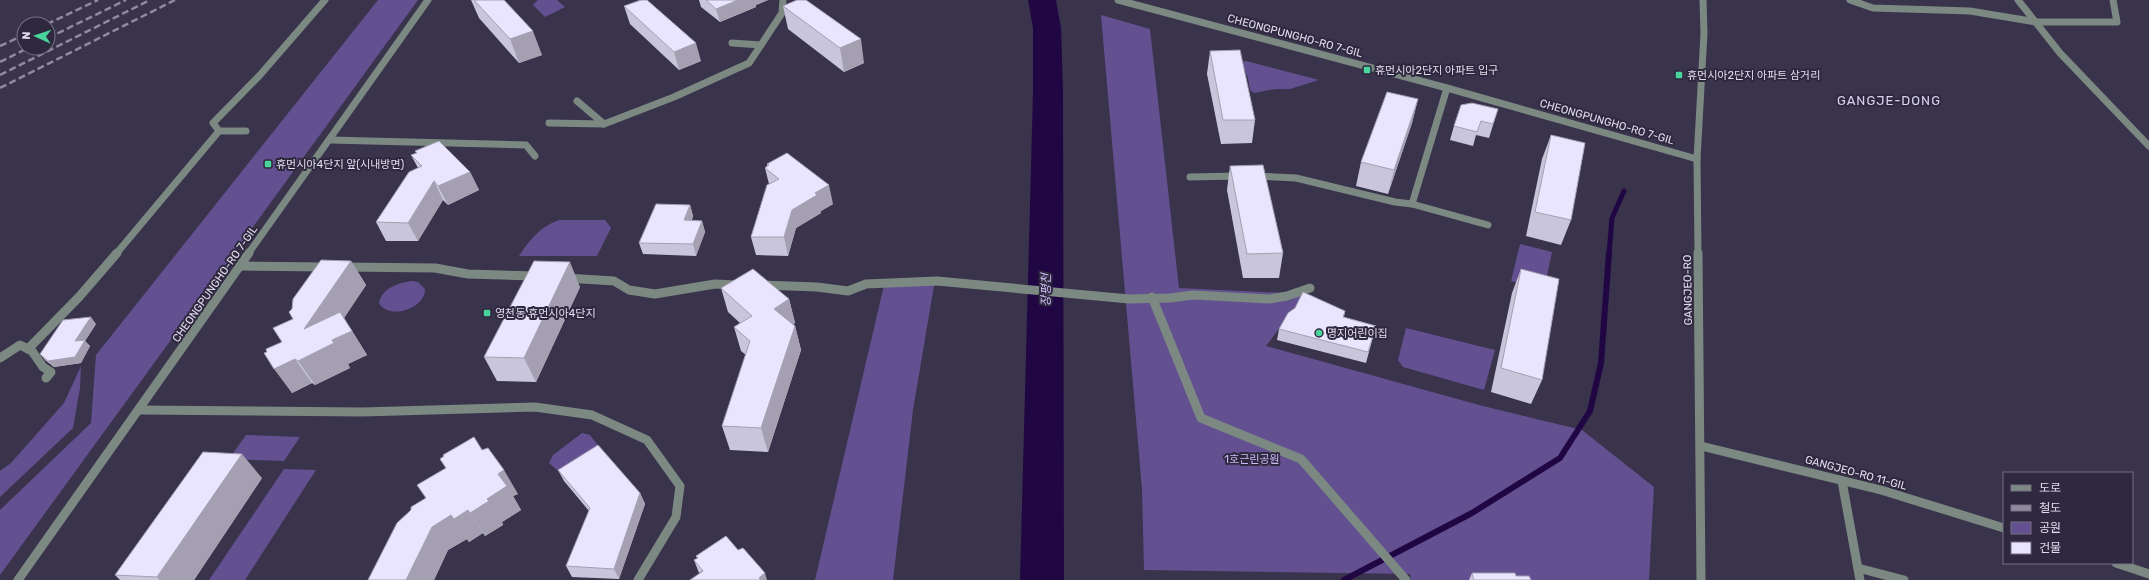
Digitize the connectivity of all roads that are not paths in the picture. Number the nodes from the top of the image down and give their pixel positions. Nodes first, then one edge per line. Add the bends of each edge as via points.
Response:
1 (325, 0) edge
2 (428, 0) edge
3 (783, 0) edge
4 (1118, 0) edge
5 (1702, 0) edge
6 (1850, 0) edge
7 (2018, 0) edge
8 (2113, 0) edge
9 (1129, 2) edge
10 (2036, 22) junction
11 (732, 43) dead end
12 (761, 45) junction
13 (1447, 88) junction
14 (577, 100) dead end
15 (549, 123) dead end
16 (604, 124) junction
17 (246, 130) dead end
18 (220, 131) junction
19 (330, 140) junction
20 (2149, 146) edge
21 (534, 156) dead end
22 (1697, 159) junction
23 (1190, 177) dead end
24 (1412, 204) junction
25 (1488, 225) dead end
26 (241, 266) junction
27 (543, 277) edge
28 (559, 278) edge
29 (1310, 288) dead end
30 (1152, 297) junction
31 (28, 349) junction
32 (0, 358) edge
33 (46, 378) dead end
34 (139, 410) junction
35 (1701, 446) junction
36 (1842, 481) junction
37 (2003, 528) edge
38 (2119, 564) edge
39 (1858, 568) junction
40 (2149, 574) edge
41 (18, 580) edge
42 (638, 580) edge
43 (1406, 580) edge
44 (1701, 580) edge
45 (1860, 580) edge
46 (1904, 580) edge

1 - 18 street via 260,75 212,123
2 - 19 street, CHEONGPUNGHO-RO 7-GIL
3 - 12 street via 782,13
4 - 9 street, CHEONGPUNGHO-RO 7-GIL
5 - 22 street, GANGJEO-RO via 1704,33
6 - 10 street via 1873,8 1970,11
7 - 10 street
8 - 10 street via 2117,22
9 - 13 street, CHEONGPUNGHO-RO 7-GIL
10 - 20 street via 2060,53
11 - 12 street
12 - 16 street via 749,63 674,97
13 - 22 street, CHEONGPUNGHO-RO 7-GIL
13 - 24 street
14 - 16 street
15 - 16 street
17 - 18 street
18 - 31 street via 56,323
19 - 21 street via 526,145
19 - 26 street, CHEONGPUNGHO-RO 7-GIL
22 - 35 street, GANGJEO-RO
23 - 24 street via 1296,178
24 - 25 street
26 - 27 street via 436,268 468,274
26 - 34 street, CHEONGPUNGHO-RO 7-GIL
28 - 30 street via 614,281 629,290 655,294 715,284 817,287 848,291 866,284 937,282 1129,299
29 - 30 street via 1269,299 1193,295
30 - 43 street via 1201,418 1301,460
31 - 32 street via 20,345
31 - 33 street via 42,367 51,372
34 - 41 street, CHEONGPUNGHO-RO 7-GIL
34 - 42 street via 362,412 535,407 592,415 647,440 680,486 676,517
35 - 36 street, GANGJEO-RO 11-GIL
35 - 44 street, GANGJEO-RO
36 - 37 street, GANGJEO-RO 11-GIL via 1881,490
36 - 39 street
38 - 40 street
39 - 45 street
39 - 46 street

